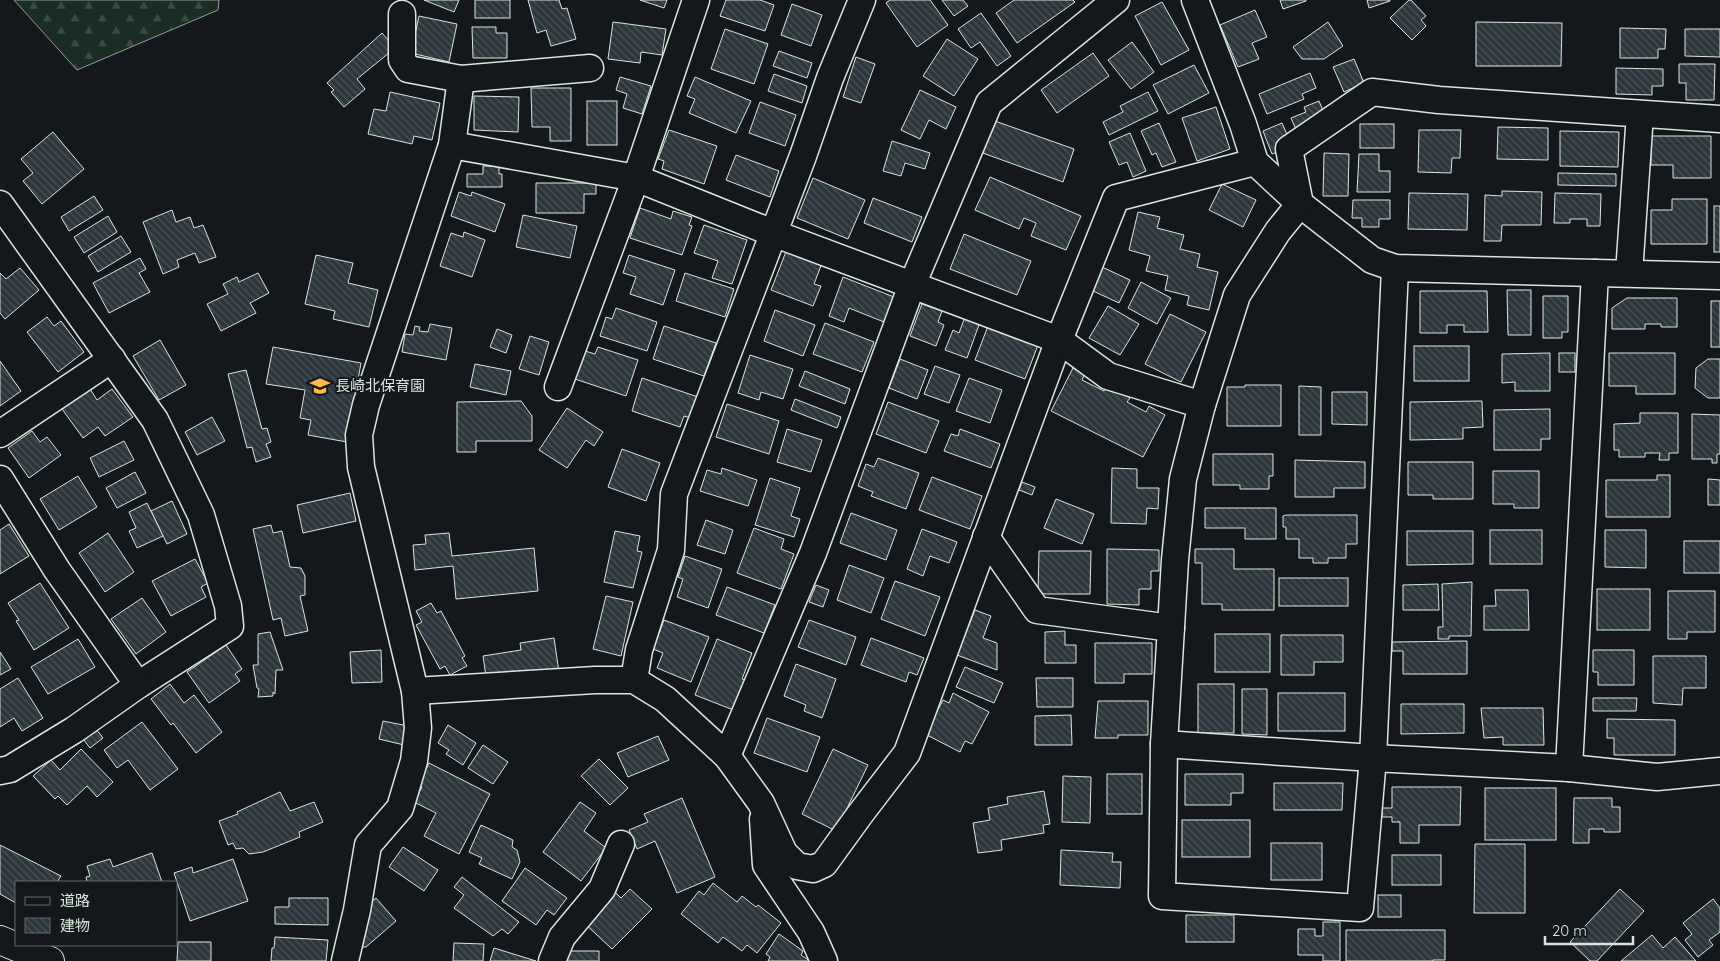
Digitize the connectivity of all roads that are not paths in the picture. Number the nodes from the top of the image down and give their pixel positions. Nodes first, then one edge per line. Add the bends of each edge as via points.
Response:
1 (696, 0) edge
2 (862, 0) edge
3 (1116, 0) edge
4 (1195, 0) edge
5 (402, 14) dead end
6 (590, 68) dead end
7 (461, 79) junction
8 (1640, 114) junction
9 (1720, 120) edge
10 (452, 144) junction
11 (1255, 162) junction
12 (636, 178) junction
13 (0, 204) edge
14 (1300, 204) junction
15 (773, 233) junction
16 (1395, 268) junction
17 (1595, 273) junction
18 (1629, 273) junction
19 (1720, 276) edge
20 (912, 285) junction
21 (1059, 340) junction
22 (112, 359) junction
23 (558, 388) dead end
24 (1202, 405) junction
25 (0, 434) edge
26 (0, 479) edge
27 (986, 537) junction
28 (1171, 628) junction
29 (634, 680) junction
30 (138, 685) junction
31 (416, 692) junction
32 (1164, 744) junction
33 (727, 756) junction
34 (1373, 758) junction
35 (3, 765) edge
36 (1569, 768) junction
37 (1720, 771) edge
38 (762, 804) junction
39 (622, 844) dead end
40 (0, 940) edge
41 (50, 961) edge
42 (345, 961) edge
43 (552, 961) edge
44 (824, 961) edge

1 - 12 street
2 - 15 street
3 - 20 street via 989,103
4 - 11 street
5 - 7 street via 402,60 408,69
6 - 7 street
7 - 10 street
8 - 9 street
8 - 14 street via 1372,92 1289,149
8 - 18 street
10 - 12 street
10 - 31 street via 359,435 362,468
11 - 14 street
11 - 21 street via 1116,198
12 - 15 street
12 - 23 street
13 - 22 street
14 - 16 street via 1372,260
14 - 24 street via 1278,231 1237,295
15 - 20 street
15 - 29 street via 674,494 671,550 639,650
16 - 17 street
16 - 34 street
17 - 18 street
17 - 36 street
18 - 19 street
20 - 21 street
20 - 33 street via 813,553
21 - 24 street via 1108,376
21 - 27 street
22 - 25 street
22 - 30 street via 155,420 200,516 228,606 230,626
24 - 28 street via 1183,479
26 - 30 street via 57,570
27 - 28 street via 1037,610
27 - 38 street via 907,752 824,864 813,869 797,866 784,853
28 - 32 street
29 - 31 street
29 - 33 street via 665,699
30 - 35 street via 74,730
31 - 42 street via 418,728 414,761 400,808 368,845
32 - 34 street
32 - 34 street via 1162,896 1360,908
33 - 38 street
34 - 36 street
36 - 37 street via 1657,777
38 - 44 street via 766,864 811,932
39 - 43 street via 602,889 562,937
40 - 41 main road

